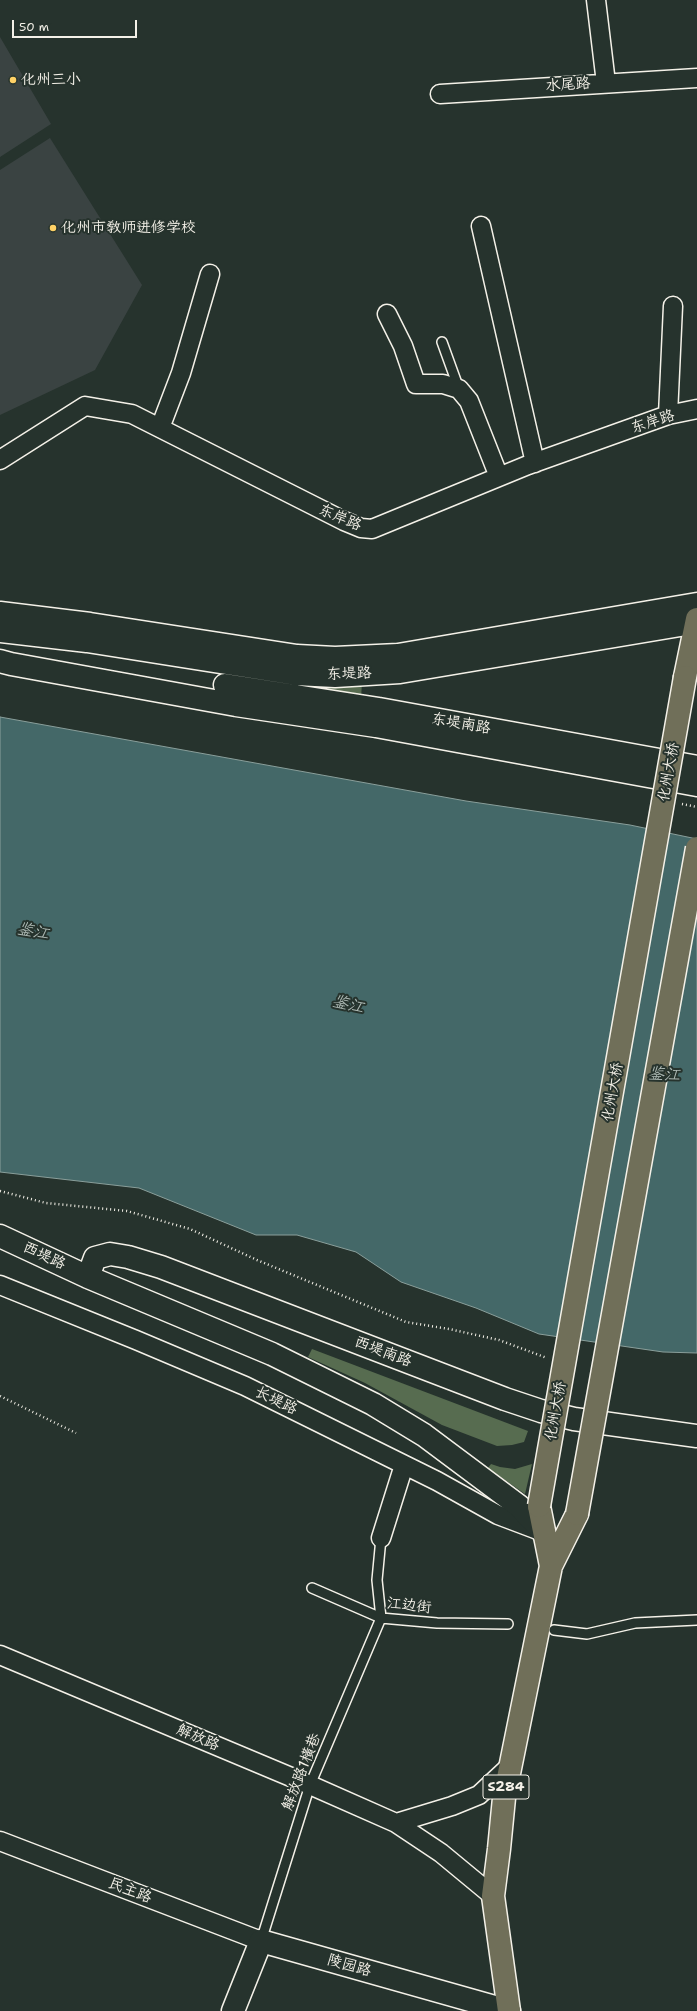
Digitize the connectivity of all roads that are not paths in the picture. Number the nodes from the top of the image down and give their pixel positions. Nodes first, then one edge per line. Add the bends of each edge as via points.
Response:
1 (596, 0) edge
2 (697, 78) edge
3 (606, 83) junction
4 (440, 94) dead end
5 (481, 226) dead end
6 (210, 274) dead end
7 (673, 306) dead end
8 (387, 314) dead end
9 (442, 342) dead end
10 (459, 389) junction
11 (697, 409) edge
12 (668, 415) junction
13 (160, 428) junction
14 (0, 460) edge
15 (535, 463) junction
16 (500, 477) junction
17 (0, 613) edge
18 (697, 617) edge
19 (0, 630) edge
20 (209, 651) junction
21 (0, 661) edge
22 (378, 674) junction
23 (225, 685) junction
24 (236, 704) junction
25 (373, 708) junction
26 (697, 767) edge
27 (697, 785) edge
28 (697, 848) edge
29 (0, 1236) edge
30 (88, 1277) junction
31 (0, 1285) edge
32 (697, 1436) edge
33 (404, 1465) junction
34 (544, 1532) junction
35 (381, 1538) joint
36 (551, 1566) junction
37 (312, 1588) dead end
38 (380, 1618) junction
39 (697, 1620) edge
40 (508, 1624) dead end
41 (554, 1630) dead end
42 (0, 1655) edge
43 (509, 1767) junction
44 (310, 1785) junction
45 (396, 1823) junction
46 (0, 1841) edge
47 (493, 1896) junction
48 (260, 1941) junction
49 (233, 2011) edge
50 (509, 2011) edge

1 - 3 street
2 - 3 street, 水尾路
3 - 4 street, 水尾路
5 - 15 street
6 - 13 street via 181,373
7 - 12 street
8 - 10 street via 403,346 416,384 442,384
9 - 10 lane
10 - 16 street via 469,401
11 - 12 street, 东岸路
12 - 15 street, 东岸路
13 - 14 street, 东岸路 via 132,414 85,406
13 - 16 street, 东岸路 via 344,522 367,530
15 - 16 street, 东岸路
17 - 20 main road, 东堤路 via 90,624
18 - 20 main road, 东堤路 via 398,655 335,658
18 - 22 main road, 东堤路
18 - 34 main road, 化州大桥, bridge via 539,1506
19 - 20 main road, 东堤路 via 87,641
20 - 22 main road, 东堤路 via 296,674
20 - 23 main road
21 - 24 main road, 东堤南路
22 - 25 main road
23 - 24 main road
23 - 25 main road, 东堤南路
24 - 27 main road, 东堤南路 via 376,726
25 - 26 main road, 东堤南路
28 - 36 main road, bridge via 577,1514
29 - 30 main road, 西堤路
30 - 32 main road, 西堤南路 via 94,1258 110,1254 128,1257 161,1267 541,1411 574,1419
30 - 34 main road, 西堤路 via 272,1354 373,1404 424,1435 519,1506
31 - 33 street, 长堤路 via 245,1386
33 - 34 street, 长堤路 via 498,1515
33 - 35 street
34 - 36 main road
35 - 38 lane via 377,1580
36 - 43 main road, S284
37 - 38 lane, 江边街
38 - 40 lane, 江边街 via 437,1623
38 - 44 lane, 解放路1横巷
39 - 41 lane via 634,1623 586,1634
42 - 44 street, 解放路
43 - 45 street via 480,1795
43 - 47 main road, S284
44 - 45 street, 解放路
44 - 48 lane, 解放路1横巷
45 - 47 street, 解放路 via 441,1853
46 - 48 street, 民主路
47 - 50 main road, S284
48 - 49 main road
48 - 50 main road, 陵园路

